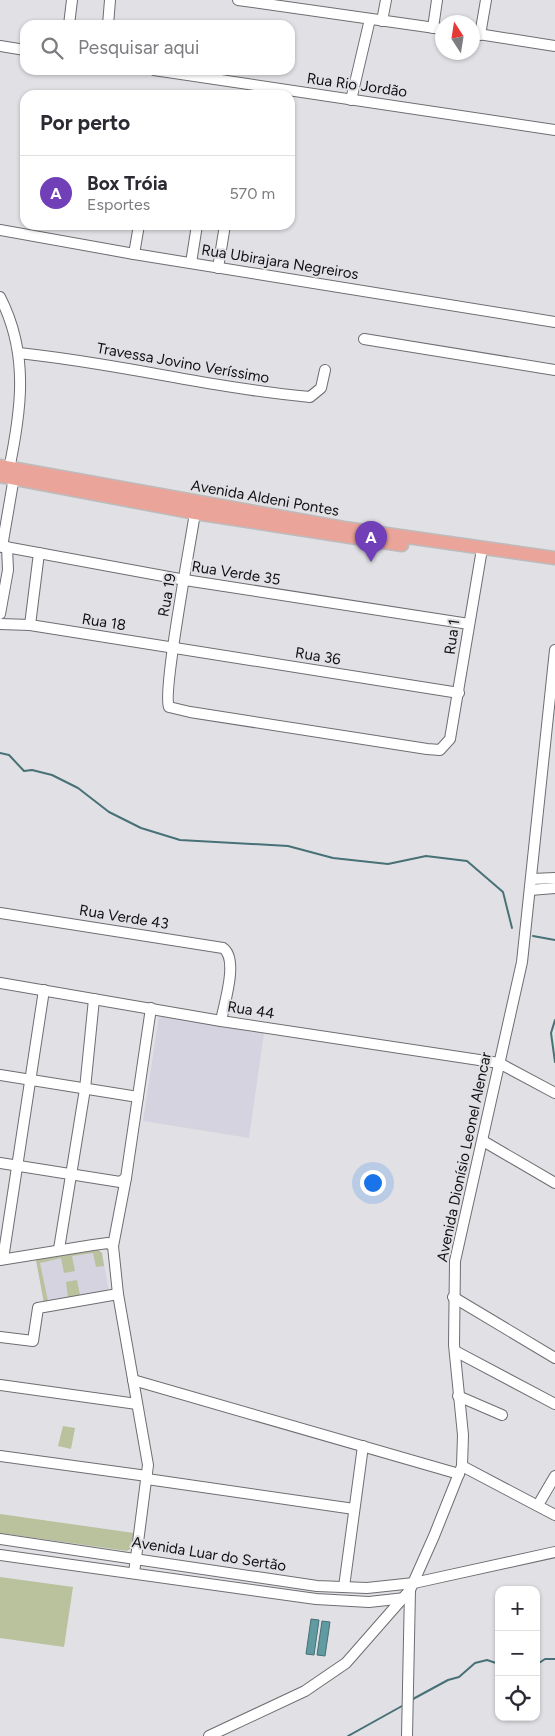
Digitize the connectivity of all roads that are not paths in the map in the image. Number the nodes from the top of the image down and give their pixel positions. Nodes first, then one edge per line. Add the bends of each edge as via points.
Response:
1 (72, 0) edge
2 (110, 0) edge
3 (238, 0) edge
4 (386, 0) edge
5 (436, 0) edge
6 (486, 0) edge
7 (289, 4) edge
8 (437, 15) edge
9 (370, 19) junction
10 (70, 20) edge
11 (108, 20) edge
12 (480, 20) edge
13 (382, 21) junction
14 (435, 28) edge
15 (480, 35) edge
16 (0, 46) edge
17 (555, 46) edge
18 (20, 49) edge
19 (187, 75) edge
20 (285, 90) edge
21 (295, 91) edge
22 (351, 100) junction
23 (555, 130) edge
24 (0, 230) edge
25 (138, 230) edge
26 (196, 230) edge
27 (224, 230) edge
28 (134, 254) junction
29 (191, 263) junction
30 (218, 268) junction
31 (0, 297) edge
32 (555, 322) edge
33 (364, 338) dead end
34 (19, 353) junction
35 (325, 370) dead end
36 (555, 370) edge
37 (7, 473) edge
38 (195, 513) junction
39 (3, 547) edge
40 (39, 553) junction
41 (482, 553) junction
42 (555, 558) edge
43 (555, 566) edge
44 (186, 580) junction
45 (0, 614) edge
46 (0, 624) edge
47 (469, 624) junction
48 (30, 625) junction
49 (173, 648) junction
50 (555, 650) edge
51 (459, 693) junction
52 (453, 729) joint
53 (555, 878) edge
54 (531, 884) junction
55 (555, 888) edge
56 (0, 913) edge
57 (0, 983) edge
58 (44, 990) junction
59 (94, 999) junction
60 (151, 1008) junction
61 (221, 1021) junction
62 (499, 1063) junction
63 (0, 1075) edge
64 (32, 1080) junction
65 (84, 1089) junction
66 (555, 1093) edge
67 (138, 1097) junction
68 (483, 1141) junction
69 (0, 1163) edge
70 (19, 1166) junction
71 (70, 1175) junction
72 (126, 1178) junction
73 (555, 1184) edge
74 (113, 1246) junction
75 (59, 1249) junction
76 (2, 1255) edge
77 (118, 1294) junction
78 (453, 1297) junction
79 (0, 1337) edge
80 (455, 1351) junction
81 (555, 1358) edge
82 (133, 1380) junction
83 (0, 1385) edge
84 (458, 1396) junction
85 (137, 1404) junction
86 (555, 1404) edge
87 (502, 1415) dead end
88 (363, 1446) junction
89 (0, 1456) edge
90 (461, 1470) junction
91 (555, 1476) edge
92 (147, 1477) junction
93 (538, 1505) junction
94 (354, 1509) junction
95 (555, 1515) edge
96 (0, 1539) edge
97 (555, 1552) edge
98 (0, 1555) edge
99 (136, 1558) junction
100 (134, 1573) junction
101 (344, 1587) junction
102 (410, 1590) junction
103 (209, 1736) edge
104 (407, 1736) edge

1 - 10 street
2 - 11 street
3 - 7 street
4 - 13 street
5 - 8 street
6 - 12 street
7 - 9 street
9 - 13 street
9 - 22 street
13 - 14 street
15 - 17 street
16 - 18 street
19 - 20 street, Rua Rio Jordão
21 - 22 street, Rua Rio Jordão
22 - 23 street, Rua Rio Jordão
24 - 28 street, Rua Ubirajara Negreiros
25 - 28 street
26 - 29 street
27 - 30 street
28 - 29 street, Rua Ubirajara Negreiros
29 - 30 street, Rua Ubirajara Negreiros
30 - 32 street, Rua Ubirajara Negreiros
31 - 34 street
33 - 36 street
34 - 35 street, Travessa Jovino Veríssimo via 273,394 310,397 321,388
34 - 37 street via 21,388
37 - 38 main road, Avenida Aldeni Pontes
37 - 39 street
37 - 41 main road, Avenida Aldeni Pontes
38 - 41 main road, Avenida Aldeni Pontes via 343,537
38 - 44 street, Rua 19
39 - 40 street, Rua Verde 35
39 - 45 street via 8,570
40 - 44 street, Rua Verde 35
40 - 48 street
41 - 42 main road, Avenida Aldeni Pontes
41 - 43 main road, Avenida Aldeni Pontes
41 - 47 street, Rua 1
44 - 47 street, Rua Verde 35
44 - 49 street, Rua 19
46 - 48 street, Rua 18
47 - 51 street, Rua 1
48 - 49 street, Rua 18
49 - 51 street, Rua 36
49 - 52 street, Rua 19 via 167,698 169,707 440,750 448,744
50 - 54 street, Avenida Dionísio Leonel Alencar
51 - 52 street, Rua 1
53 - 54 street
54 - 55 street
54 - 62 street, Avenida Dionísio Leonel Alencar via 522,962
56 - 61 street, Rua Verde 43 via 218,947 229,954 231,965
57 - 58 street, Rua 44
58 - 59 street, Rua 44
58 - 64 street
59 - 60 street, Rua 44
59 - 65 street
60 - 61 street, Rua 44
60 - 67 street
61 - 62 street, Rua 44
62 - 66 street, Rua 44
62 - 68 street, Avenida Dionísio Leonel Alencar
63 - 64 street
64 - 65 street
64 - 70 street
65 - 67 street
65 - 71 street
67 - 72 street
68 - 73 street
68 - 78 street, Avenida Dionísio Leonel Alencar via 456,1253
69 - 70 street
70 - 71 street
70 - 76 street
71 - 72 street via 120,1182
71 - 75 street
72 - 74 street
74 - 75 street
74 - 77 street
75 - 76 street
77 - 79 street via 38,1308 33,1341
77 - 82 street
78 - 80 street, Avenida Dionísio Leonel Alencar
78 - 81 street
80 - 84 street, Avenida Dionísio Leonel Alencar
80 - 86 street
82 - 85 street
82 - 88 street
83 - 85 street
84 - 87 street
84 - 90 street, Avenida Dionísio Leonel Alencar via 463,1436
85 - 92 street
88 - 90 street
88 - 94 street
89 - 92 street
90 - 93 street
90 - 102 street, Avenida Dionísio Leonel Alencar
91 - 93 street
92 - 94 street
92 - 99 street
93 - 95 street
94 - 101 street
96 - 99 street, Avenida Luar do Sertão
97 - 102 street
98 - 100 street, Avenida Luar do Sertão
99 - 100 street
99 - 101 street, Avenida Luar do Sertão via 317,1586
100 - 102 street, Avenida Luar do Sertão via 316,1599 370,1602
101 - 102 street, Avenida Luar do Sertão
102 - 103 street, Avenida Dionísio Leonel Alencar via 346,1663 328,1678
102 - 104 street

